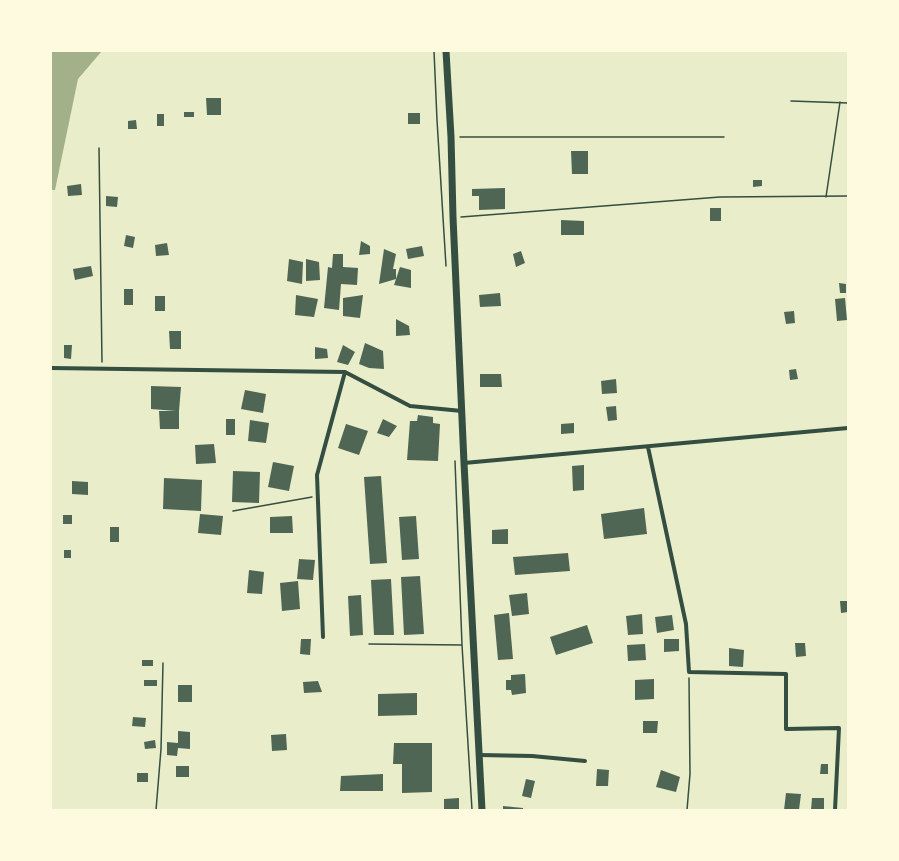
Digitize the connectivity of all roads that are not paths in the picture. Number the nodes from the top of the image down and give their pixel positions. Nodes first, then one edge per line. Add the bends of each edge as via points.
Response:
1 (446, 51) edge
2 (51, 368) edge
3 (345, 372) junction
4 (462, 411) junction
5 (848, 428) edge
6 (648, 447) junction
7 (464, 463) junction
8 (323, 637) dead end
9 (479, 755) junction
10 (585, 761) dead end
11 (482, 810) edge
12 (835, 810) edge

1 - 4 highway
2 - 3 street
3 - 4 street via 410,406
3 - 8 street via 317,475
4 - 7 highway
5 - 6 street
6 - 7 street
6 - 12 street via 686,624 690,672 786,674 786,729 839,728
7 - 9 highway
9 - 10 street
9 - 11 highway

